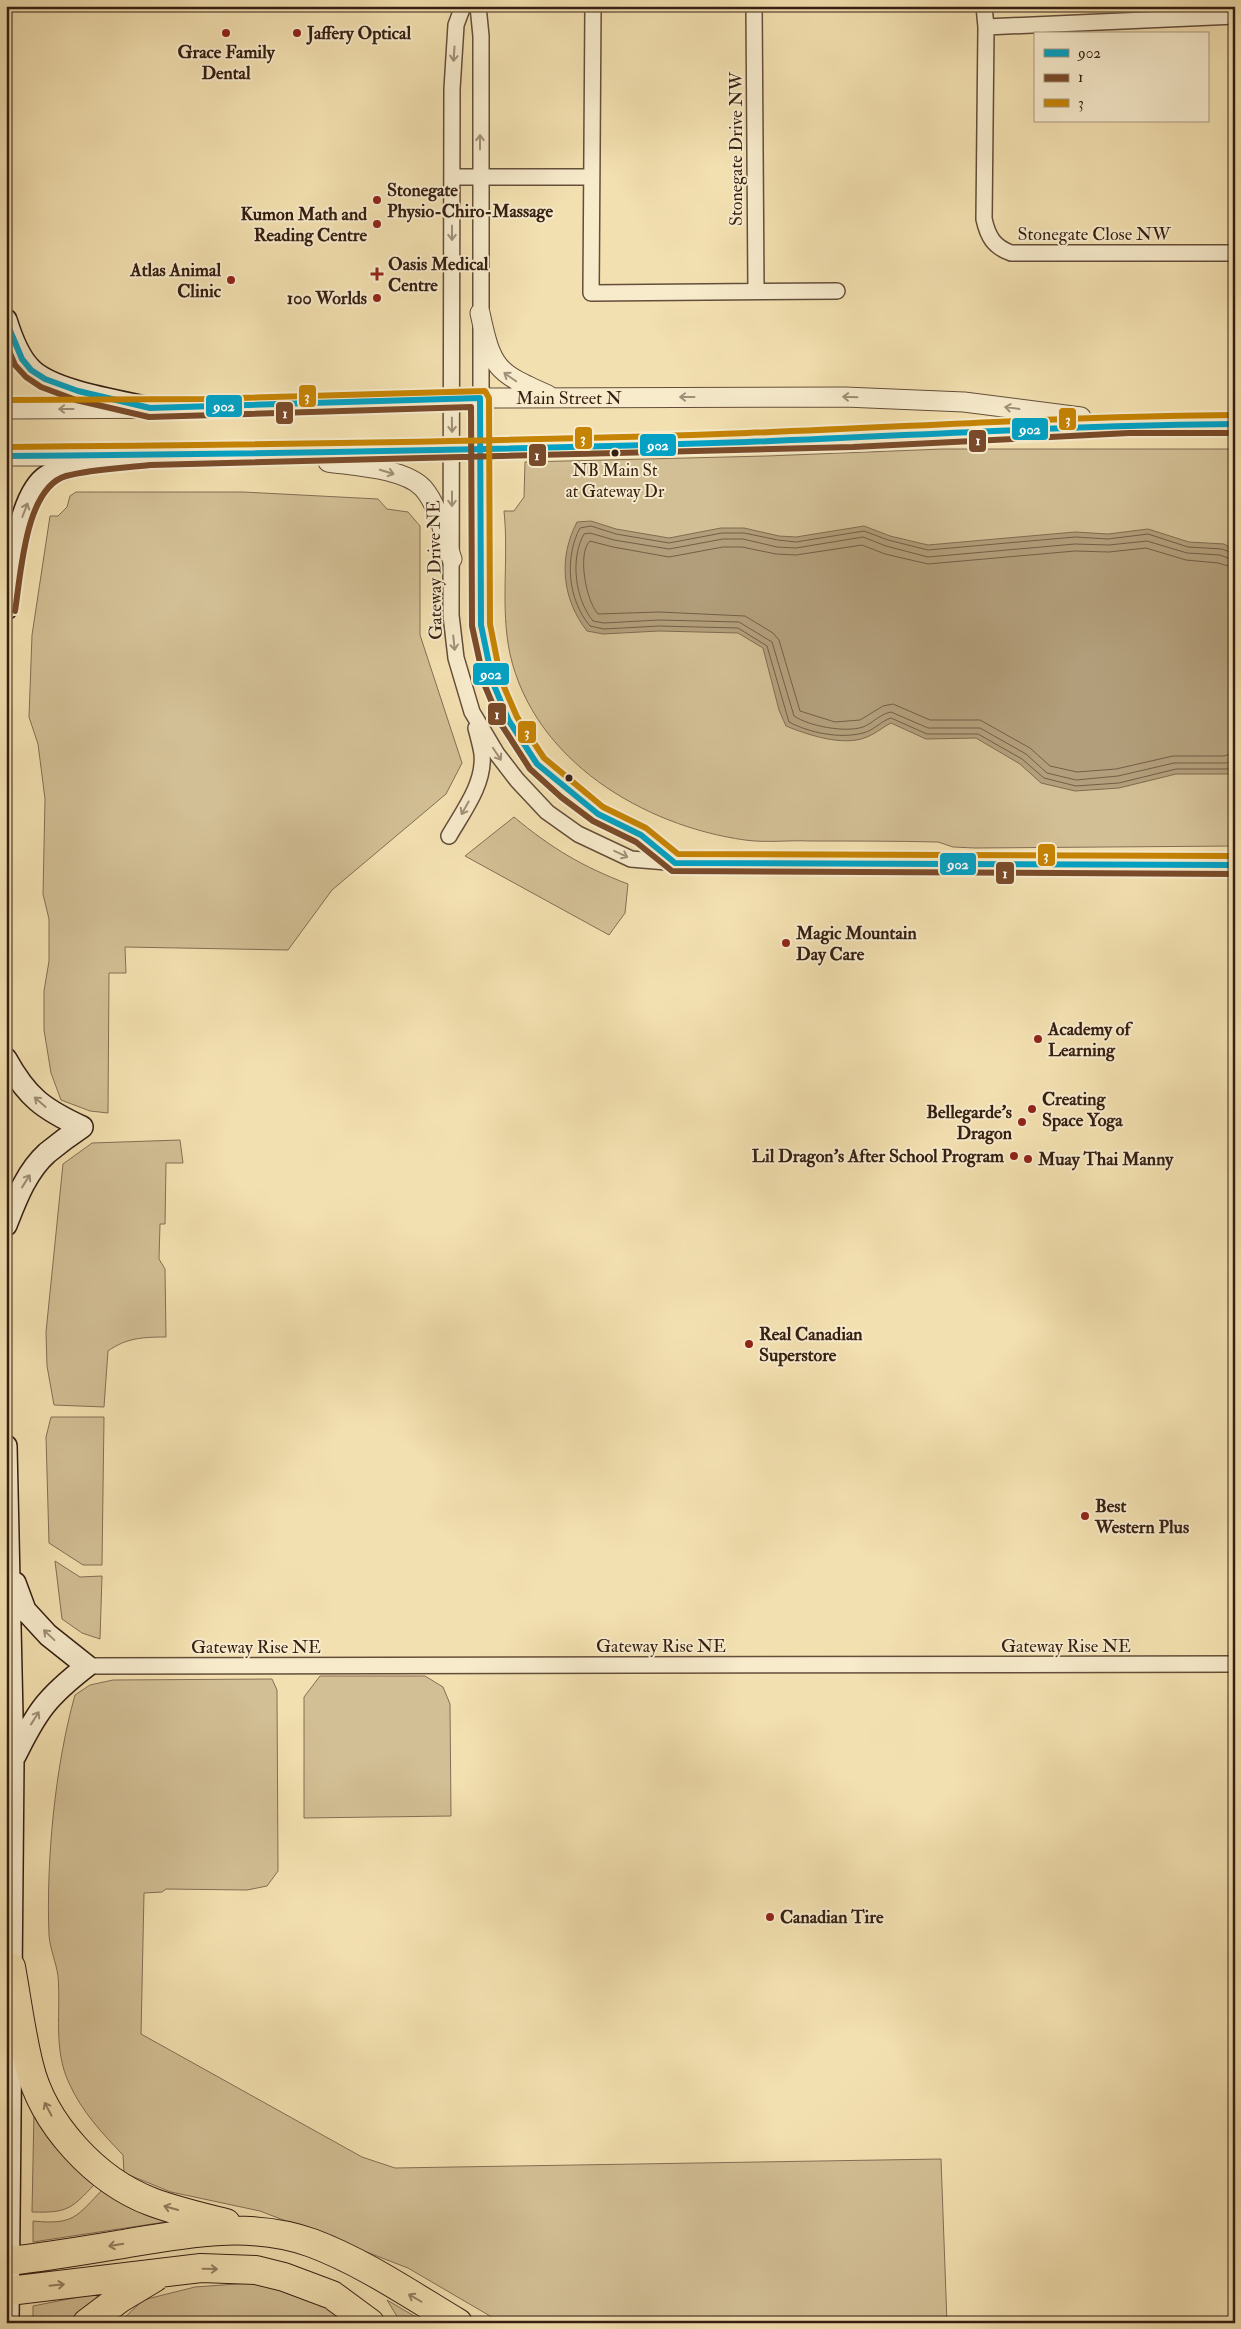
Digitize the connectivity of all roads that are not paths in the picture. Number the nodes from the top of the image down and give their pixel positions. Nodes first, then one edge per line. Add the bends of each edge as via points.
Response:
1 (463, 6) edge
2 (478, 6) edge
3 (593, 6) edge
4 (754, 6) edge
5 (984, 6) edge
6 (1235, 16) edge
7 (986, 27) junction
8 (452, 177) junction
9 (480, 177) junction
10 (591, 177) junction
11 (1235, 253) edge
12 (756, 291) junction
13 (838, 291) dead end
14 (480, 314) junction
15 (6, 320) edge
16 (480, 398) junction
17 (554, 398) junction
18 (452, 399) junction
19 (150, 408) junction
20 (6, 409) edge
21 (1130, 424) junction
22 (1235, 424) edge
23 (481, 449) junction
24 (452, 450) junction
25 (270, 454) junction
26 (6, 456) edge
27 (149, 456) junction
28 (452, 560) junction
29 (6, 609) edge
30 (472, 712) junction
31 (449, 836) dead end
32 (675, 864) junction
33 (1235, 865) edge
34 (6, 1059) edge
35 (6, 1225) edge
36 (6, 1446) edge
37 (10, 1569) junction
38 (1235, 1664) edge
39 (87, 1666) junction
40 (13, 1761) junction
41 (11, 1968) junction
42 (252, 2231) junction
43 (8, 2261) edge
44 (162, 2274) junction
45 (7, 2291) edge
46 (8, 2323) edge
47 (87, 2323) edge
48 (370, 2323) edge
49 (458, 2323) edge

1 -> 8 street via 456,25 452,80
9 -> 2 street via 481,36
3 - 10 street
4 - 12 street, Stonegate Drive NW
5 - 7 street, Stonegate Close NW
6 - 7 street
7 - 11 street, Stonegate Close NW via 984,220 987,231 1000,249 1011,253
8 - 9 street
8 -> 18 street
9 - 10 street
9 - 14 street
10 - 12 street via 591,293
12 - 13 street
14 - 16 street
17 -> 14 street via 518,382 501,370 491,357
15 - 19 main road via 22,359 45,379 78,391
16 - 17 street, Main Street N
16 - 18 street, Main Street N
16 - 23 street
21 -> 17 street, Main Street N via 964,402 845,397
18 - 19 street, Main Street N
18 -> 24 street, Gateway Drive NE
19 -> 20 street, Main Street N
21 - 22 street, Main Street N
21 - 23 street, Main Street N via 853,438
23 - 24 street, Main Street N
23 - 32 street via 481,625 493,683 509,721 537,764 567,790 598,814 641,836
24 - 25 street, Main Street N
24 -> 28 street, Gateway Drive NE
25 - 27 street, Main Street N
25 -> 28 street via 382,470 410,480 423,488 432,502
26 - 27 street, Main Street N
29 -> 27 main road via 23,514 33,491 46,476 63,468
28 -> 30 street, Gateway Drive NE via 451,615 456,658
30 -> 31 street via 482,755 480,774
30 -> 32 street, Gateway Drive NE via 497,754 547,812 578,834 631,858
32 - 33 street, Gateway Drive NE
35 -> 34 main road via 35,1166 82,1127 42,1105 20,1084
36 - 37 main road
39 -> 37 main road via 48,1635 25,1610
37 - 40 main road
38 - 39 street, Gateway Rise NE
40 -> 39 main road via 44,1704 57,1689
40 - 41 main road
42 -> 41 highway via 152,2202 129,2191 78,2153 48,2112 29,2067
41 - 43 main road
42 -> 43 highway via 207,2231
49 -> 42 highway via 341,2256 293,2238
43 - 45 main road
45 -> 44 highway
44 - 47 highway
44 -> 48 highway via 201,2268 256,2270 284,2276 332,2295
45 - 46 main road

